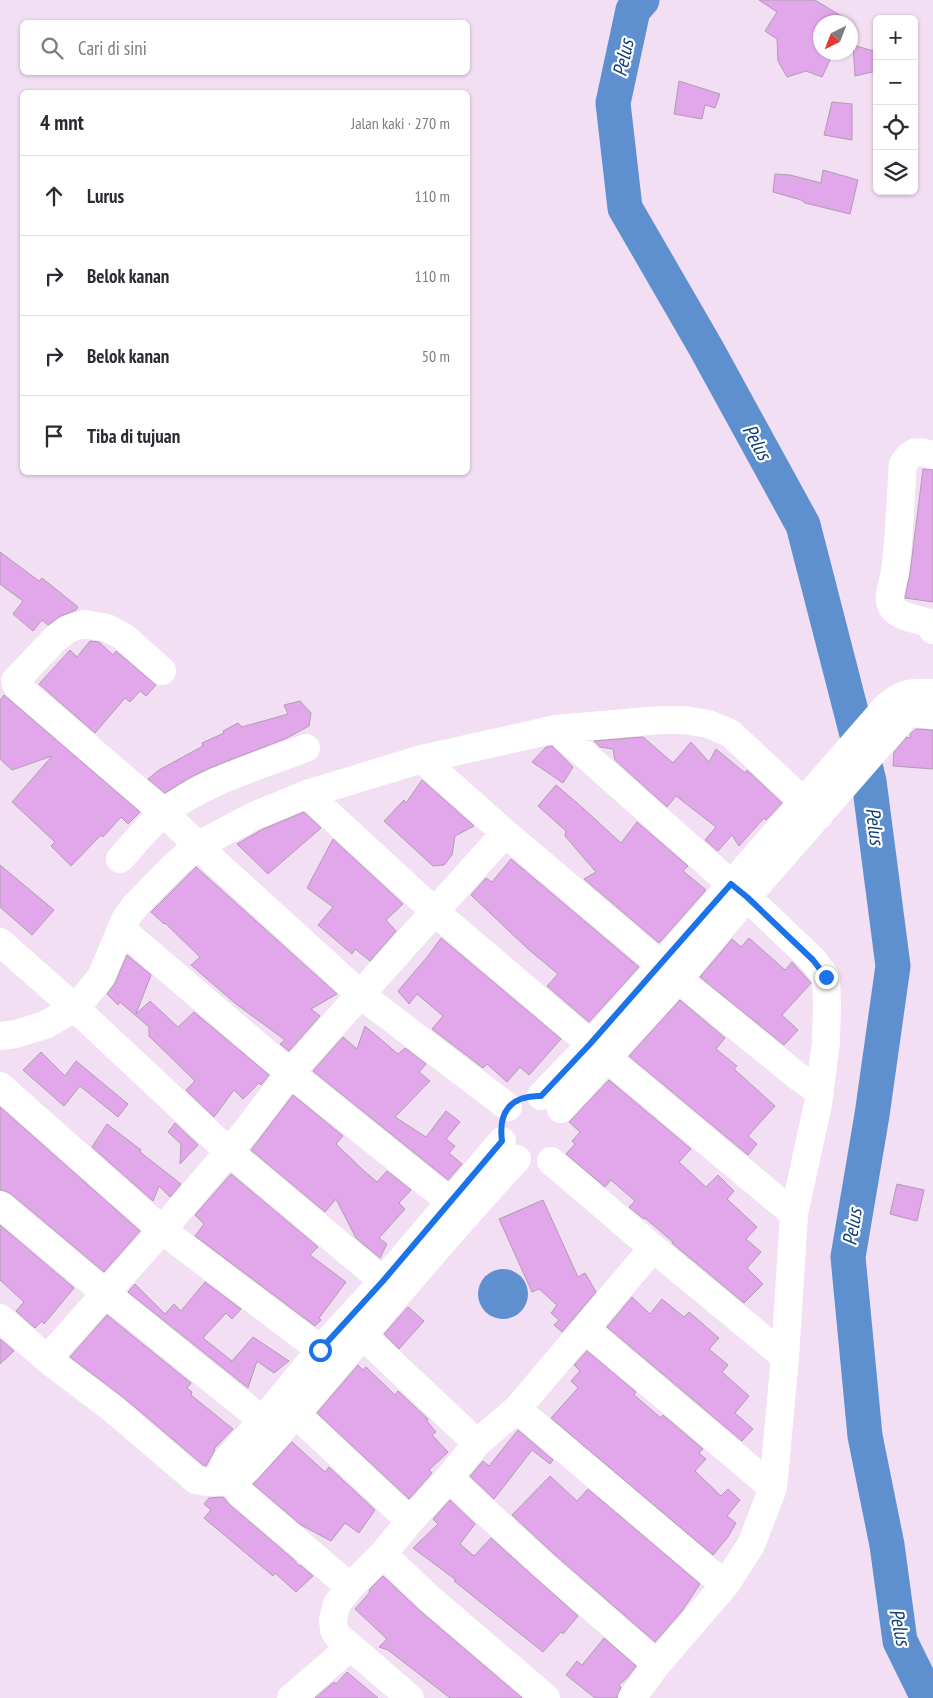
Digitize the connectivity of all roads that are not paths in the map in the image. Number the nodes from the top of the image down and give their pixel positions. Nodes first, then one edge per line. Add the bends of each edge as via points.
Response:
1 (933, 455) edge
2 (933, 630) edge
3 (162, 672) dead end
4 (933, 704) edge
5 (556, 729) junction
6 (306, 748) dead end
7 (422, 759) junction
8 (307, 794) junction
9 (816, 804) junction
10 (166, 815) junction
11 (505, 833) junction
12 (192, 841) junction
13 (120, 859) dead end
14 (739, 891) junction
15 (434, 911) junction
16 (121, 929) junction
17 (4, 950) edge
18 (670, 971) junction
19 (361, 995) junction
20 (70, 1004) junction
21 (0, 1036) edge
22 (599, 1051) junction
23 (290, 1074) junction
24 (0, 1086) edge
25 (820, 1092) junction
26 (508, 1107) junction
27 (558, 1128) junction
28 (509, 1150) junction
29 (228, 1151) junction
30 (0, 1205) edge
31 (459, 1209) junction
32 (794, 1214) junction
33 (162, 1230) junction
34 (653, 1248) junction
35 (391, 1286) junction
36 (105, 1293) junction
37 (0, 1318) edge
38 (354, 1328) junction
39 (583, 1331) junction
40 (329, 1357) junction
41 (785, 1357) junction
42 (47, 1359) junction
43 (288, 1406) junction
44 (517, 1410) junction
45 (271, 1427) junction
46 (477, 1443) junction
47 (449, 1478) junction
48 (224, 1481) junction
49 (773, 1488) junction
50 (410, 1520) junction
51 (383, 1554) junction
52 (725, 1585) junction
53 (350, 1588) junction
54 (350, 1647) junction
55 (657, 1664) junction
56 (291, 1698) edge
57 (410, 1698) edge
58 (546, 1698) edge
59 (632, 1698) edge

1 - 2 street via 912,453 903,464 890,597 898,612 929,622
3 - 10 street via 124,636 107,628 84,624 68,629 54,640 15,681
4 - 9 street via 910,692 898,696 894,714
5 - 7 street
5 - 9 street via 660,720 708,724 730,733
5 - 14 street
6 - 10 street via 216,782 187,796
7 - 8 street
7 - 11 street
8 - 12 street
8 - 15 street
9 - 14 street
10 - 12 street
10 - 13 street
11 - 15 street
11 - 18 street
12 - 16 street via 175,865 134,907
12 - 19 street
14 - 18 street
14 - 25 street via 813,960 826,977 826,1042
15 - 19 street
15 - 22 street
16 - 20 street via 101,978
16 - 23 street
17 - 20 street via 32,969
18 - 22 street
18 - 25 street
19 - 23 street
19 - 26 street
20 - 21 street via 45,1025
20 - 29 street
22 - 27 street
22 - 32 street
23 - 29 street
23 - 31 street
24 - 33 street
25 - 32 street
26 - 27 street via 529,1096
26 - 28 street via 500,1129
27 - 28 street via 540,1164 528,1164
27 - 34 street
28 - 31 street
29 - 33 street
29 - 35 street
30 - 36 street
31 - 35 street
32 - 41 street
33 - 36 street
33 - 40 street
34 - 39 street
34 - 41 street
35 - 38 street
36 - 42 street
36 - 45 street
37 - 42 street
38 - 40 street
38 - 46 street
39 - 44 street
39 - 49 street via 596,1338
40 - 43 street
41 - 49 street
42 - 48 street via 113,1408 196,1480
43 - 45 street
43 - 50 street
44 - 46 street
44 - 52 street
45 - 48 street via 240,1476
46 - 47 street
47 - 50 street
47 - 55 street
48 - 53 street
49 - 52 street via 751,1545
50 - 51 street
51 - 53 street
51 - 58 street via 429,1598
52 - 55 street
53 - 54 street via 337,1604 333,1619 334,1630
54 - 56 street
54 - 57 street
55 - 59 street

